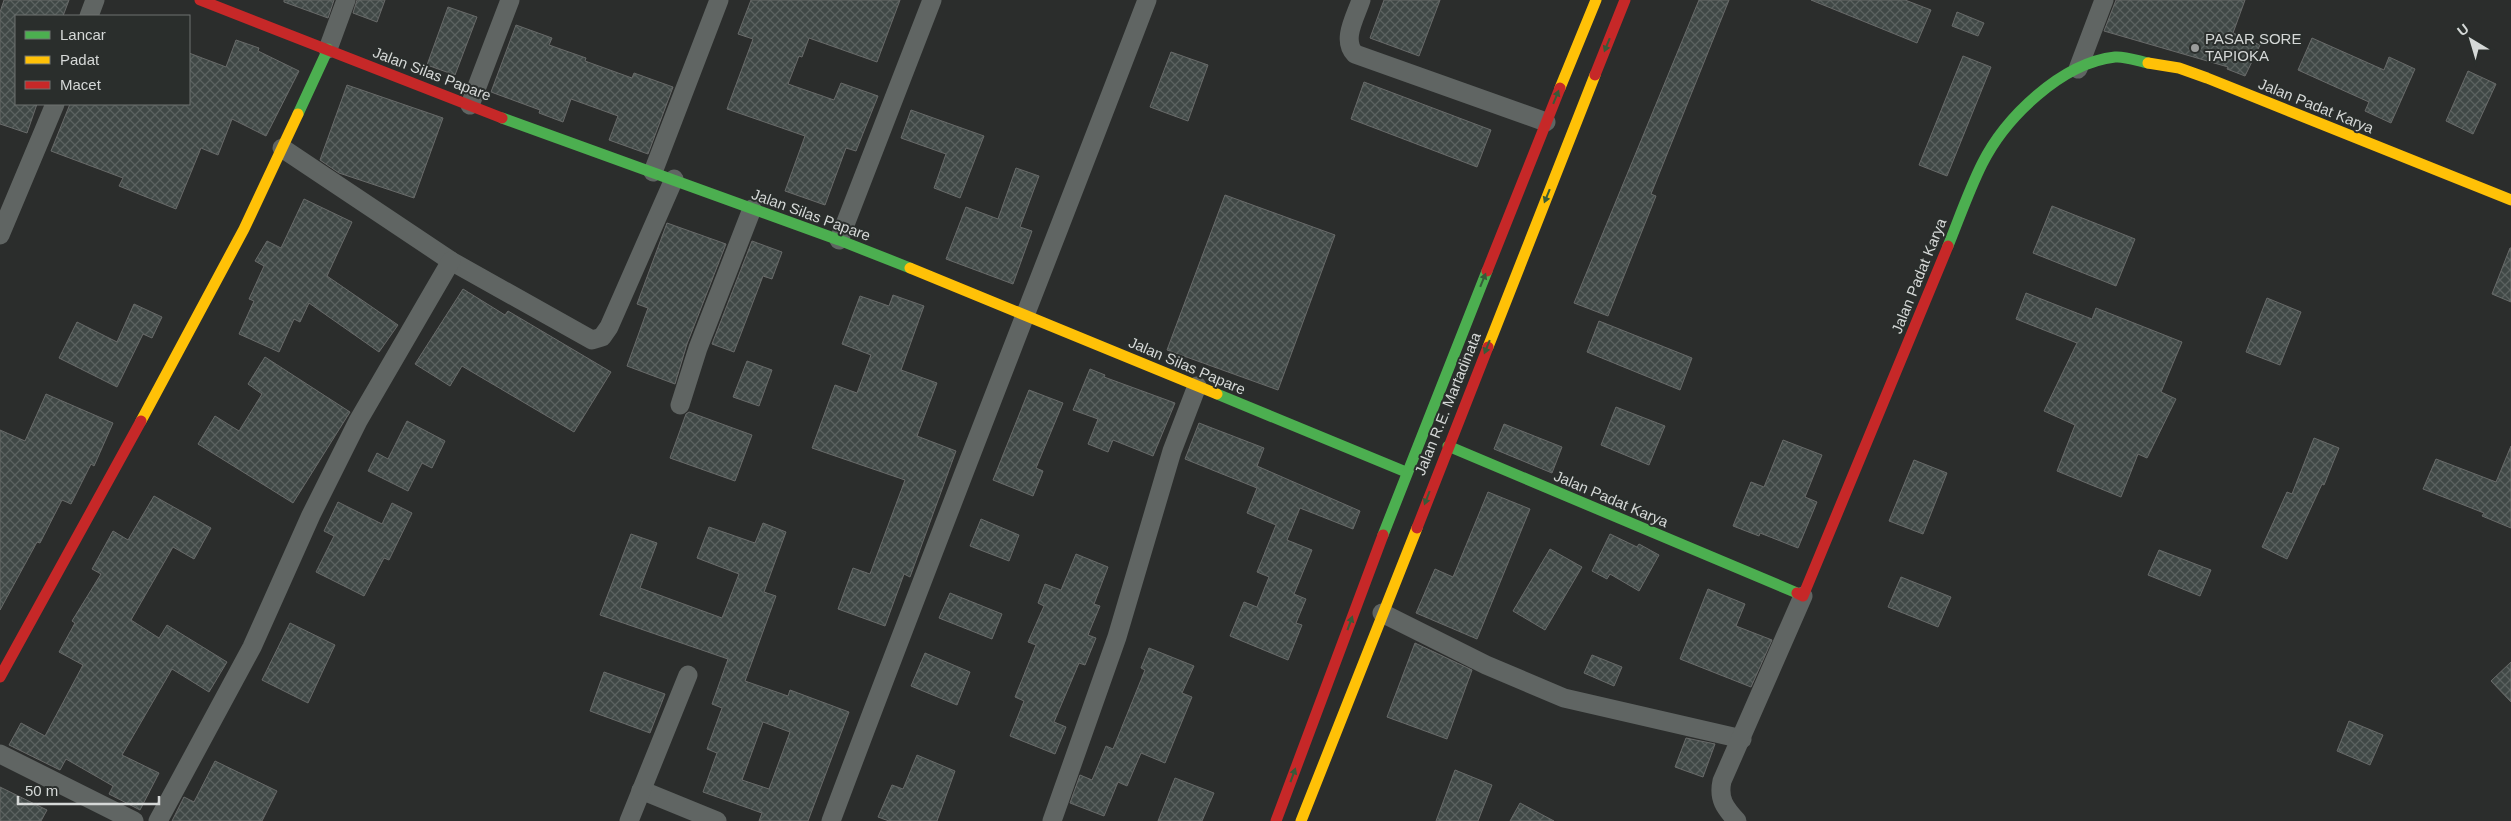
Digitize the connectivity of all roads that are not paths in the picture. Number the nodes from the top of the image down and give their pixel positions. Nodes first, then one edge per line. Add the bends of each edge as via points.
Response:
1 (95, 0) edge
2 (200, 0) edge
3 (346, 0) edge
4 (510, 0) edge
5 (719, 0) edge
6 (932, 0) edge
7 (1147, 0) edge
8 (1361, 0) edge
9 (1596, 0) edge
10 (1626, 0) edge
11 (2104, 0) edge
12 (89, 15) edge
13 (328, 49) junction
14 (2078, 69) junction
15 (55, 105) edge
16 (470, 105) junction
17 (1546, 122) junction
18 (282, 148) junction
19 (653, 172) junction
20 (674, 179) junction
21 (2511, 200) edge
22 (752, 209) junction
23 (0, 235) edge
24 (839, 240) junction
25 (451, 261) junction
26 (1027, 315) junction
27 (1197, 386) junction
28 (680, 404) dead end
29 (1448, 446) junction
30 (1406, 472) junction
31 (1803, 596) junction
32 (1382, 613) junction
33 (688, 675) dead end
34 (0, 677) edge
35 (1742, 740) junction
36 (0, 754) edge
37 (641, 790) junction
38 (128, 820) edge
39 (158, 821) edge
40 (629, 821) edge
41 (717, 821) edge
42 (831, 821) edge
43 (1052, 821) edge
44 (1276, 821) edge
45 (1301, 821) edge
46 (1737, 821) edge

1 - 12 street
2 - 13 main road, Jalan Silas Papare
3 - 13 street
4 - 16 street
5 - 19 street
6 - 24 street
7 - 26 street
8 - 17 street via 1349,35 1355,54
17 -> 9 main road, Jalan R.E. Martadinata
10 -> 29 main road, Jalan R.E. Martadinata
11 - 14 street
13 - 16 main road, Jalan Silas Papare
13 - 18 main road
14 - 21 main road, Jalan Padat Karya via 2116,57 2179,68
14 - 31 main road, Jalan Padat Karya via 2025,106 1982,164
15 - 23 street
16 - 19 main road, Jalan Silas Papare
30 -> 17 main road, Jalan R.E. Martadinata
18 - 25 street
18 - 34 main road via 206,303
19 - 20 main road, Jalan Silas Papare
20 - 22 main road, Jalan Silas Papare
20 - 25 street via 609,327 597,340
22 - 24 main road, Jalan Silas Papare
22 - 28 street via 698,348
24 - 26 main road, Jalan Silas Papare
25 - 39 street via 358,421 311,515 252,647
26 - 27 main road, Jalan Silas Papare
26 - 42 street via 914,598
27 - 30 main road, Jalan Silas Papare
27 - 43 street via 1172,450 1114,645
29 - 31 main road, Jalan Padat Karya
29 -> 32 main road, Jalan R.E. Martadinata
44 -> 30 main road, Jalan R.E. Martadinata
31 - 35 street
32 - 35 street via 1545,692 1579,704
32 - 45 main road, Jalan R.E. Martadinata
33 - 37 street
35 - 46 street via 1720,790 1722,803
36 - 38 street
37 - 40 street
37 - 41 street

